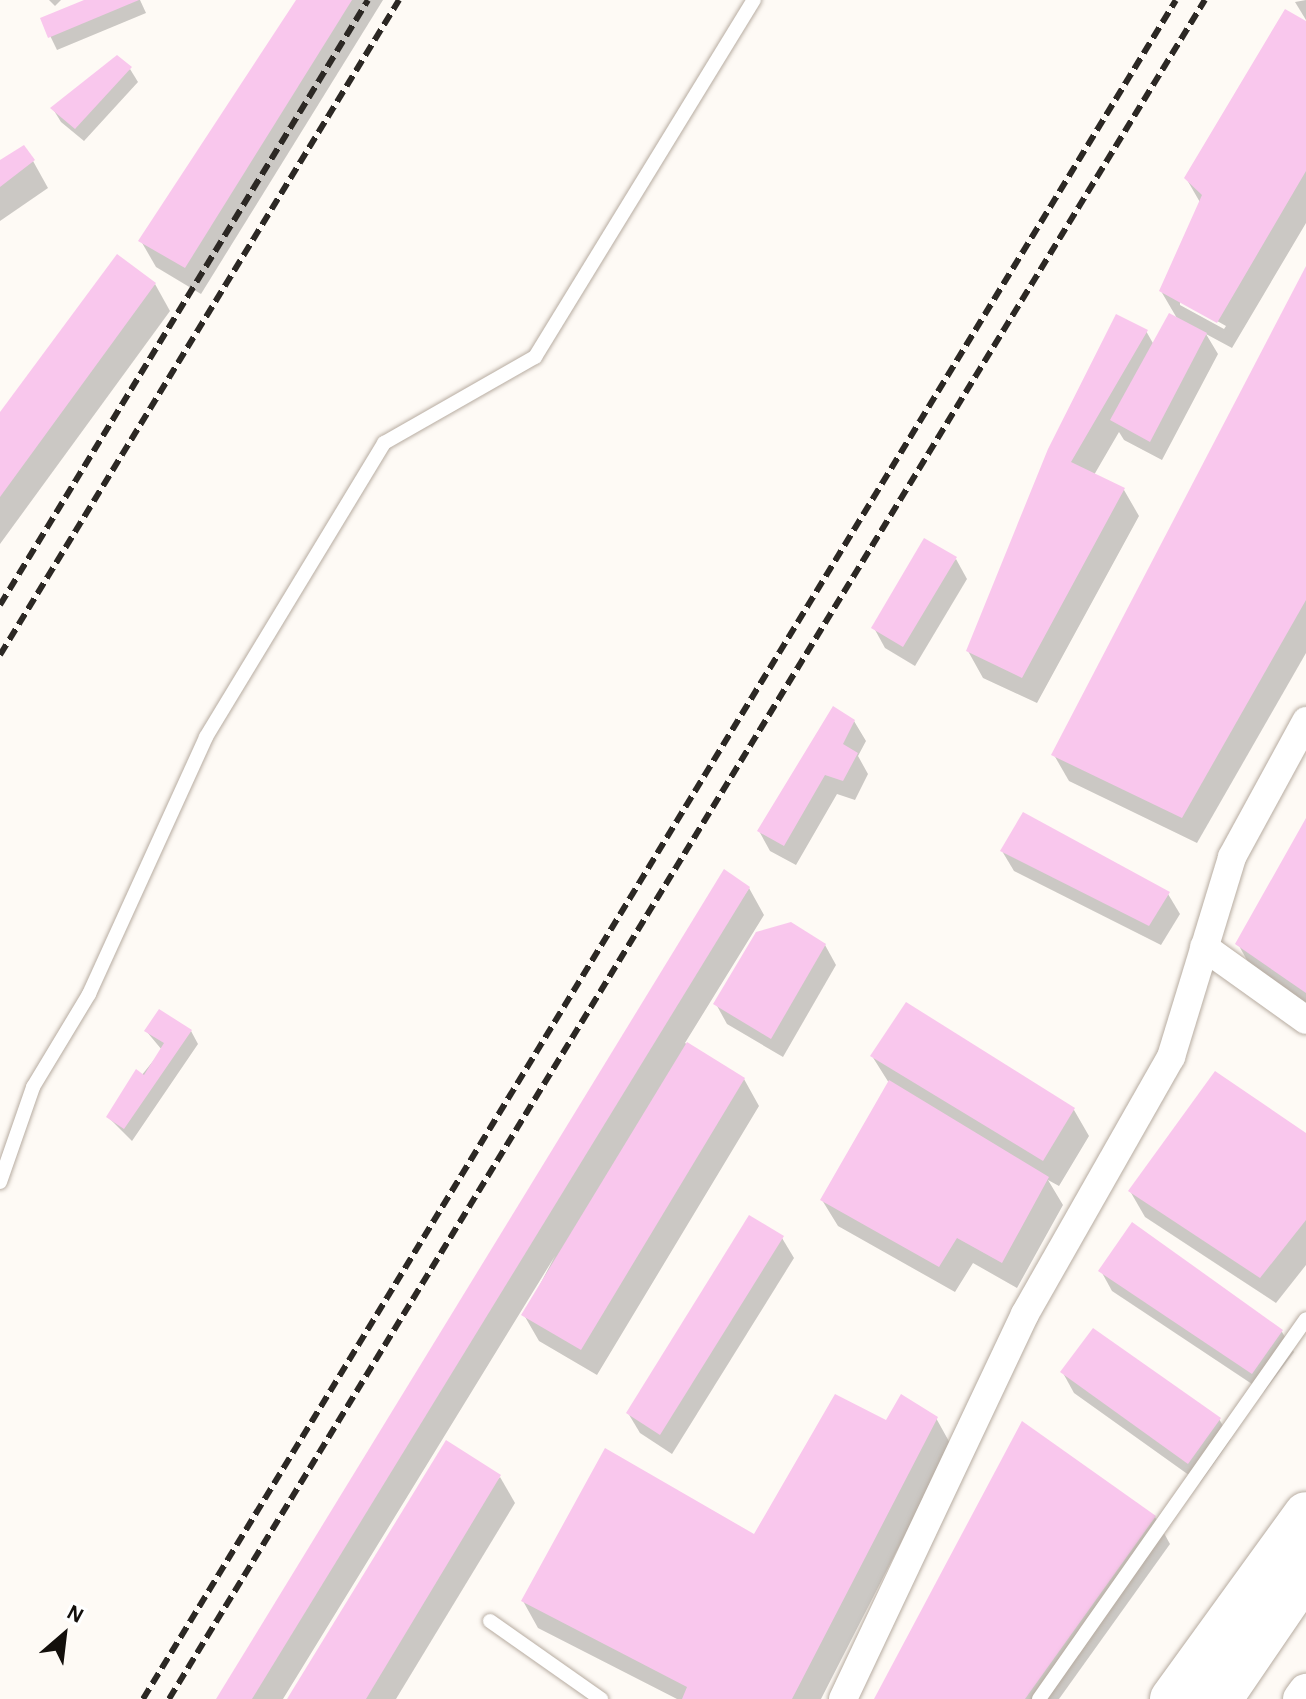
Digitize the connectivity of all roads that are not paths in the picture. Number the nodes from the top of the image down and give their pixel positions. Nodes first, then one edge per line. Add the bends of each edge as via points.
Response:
1 (754, 0) edge
2 (1306, 721) edge
3 (1204, 947) junction
4 (1306, 1020) edge
5 (0, 1182) edge
6 (1306, 1319) edge
7 (1306, 1514) edge
8 (1306, 1573) edge
9 (490, 1621) dead end
10 (1306, 1692) edge
11 (601, 1699) edge
12 (843, 1699) edge
13 (1039, 1699) edge
14 (1172, 1699) edge
15 (1220, 1699) edge
16 (1301, 1699) edge

1 - 5 lane via 535,357 384,443 206,737 89,994 33,1087
2 - 3 street via 1232,857
3 - 4 street
3 - 12 street via 1171,1057 1025,1314
6 - 13 lane
7 - 14 highway
8 - 15 highway
9 - 11 lane
10 - 16 street

